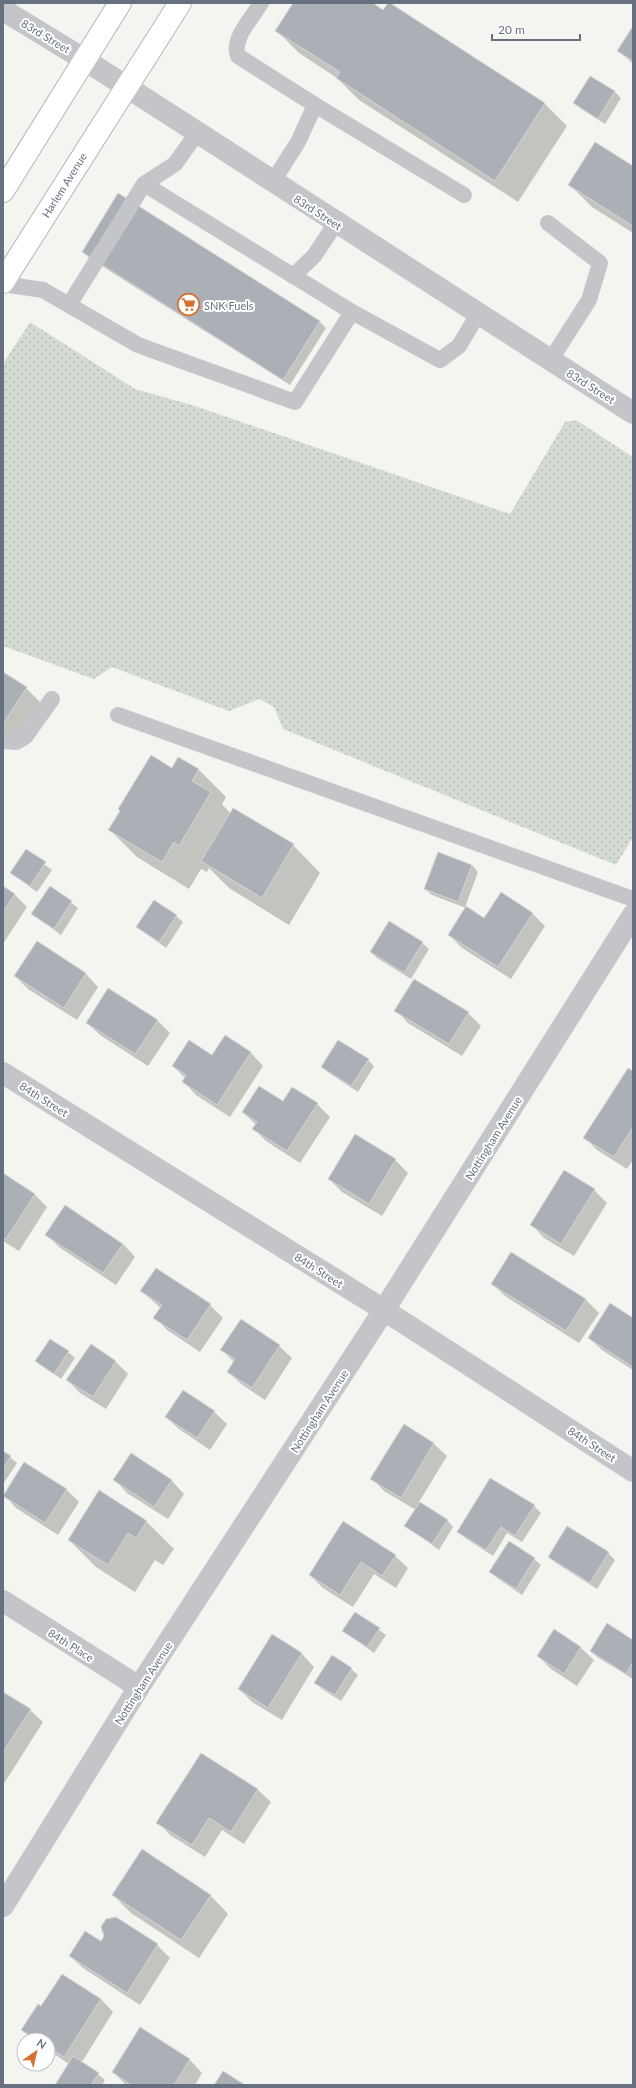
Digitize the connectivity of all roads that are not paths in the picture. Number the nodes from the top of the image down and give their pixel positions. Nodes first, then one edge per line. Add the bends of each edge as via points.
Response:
1 (120, 3) edge
2 (180, 3) edge
3 (261, 3) edge
4 (3, 10) edge
5 (85, 60) junction
6 (126, 88) junction
7 (316, 105) junction
8 (197, 133) junction
9 (272, 183) junction
10 (144, 184) junction
11 (3, 191) edge
12 (464, 195) dead end
13 (336, 223) junction
14 (548, 223) dead end
15 (294, 276) junction
16 (3, 283) edge
17 (69, 306) junction
18 (352, 312) junction
19 (478, 314) junction
20 (550, 361) junction
21 (633, 413) edge
22 (52, 699) dead end
23 (118, 716) dead end
24 (3, 741) edge
25 (633, 899) edge
26 (633, 915) edge
27 (3, 1073) edge
28 (384, 1310) junction
29 (633, 1470) edge
30 (3, 1602) edge
31 (139, 1687) junction
32 (3, 1906) edge

1 - 5 main road
2 - 6 main road, Harlem Avenue
3 - 7 lane via 238,40 235,49 238,56
4 - 5 street, 83rd Street
5 - 6 street, 83rd Street
5 - 11 main road
6 - 8 street, 83rd Street
6 - 16 main road, Harlem Avenue
7 - 9 lane via 298,142
7 - 12 lane
8 - 9 street, 83rd Street
8 - 10 lane via 175,164
9 - 13 street, 83rd Street
10 - 15 lane
10 - 17 lane
13 - 15 lane via 314,256
13 - 19 street, 83rd Street
14 - 20 lane via 600,263 589,300
15 - 18 lane
16 - 17 lane via 43,290
17 - 18 lane via 138,345 295,402
18 - 19 lane via 440,360 459,346
19 - 20 street, 83rd Street
20 - 21 street, 83rd Street
22 - 24 lane via 25,737 16,742
23 - 25 lane
26 - 28 street, Nottingham Avenue
27 - 28 street, 84th Street
28 - 29 street, 84th Street
28 - 31 street, Nottingham Avenue
30 - 31 street, 84th Place
31 - 32 street, Nottingham Avenue

